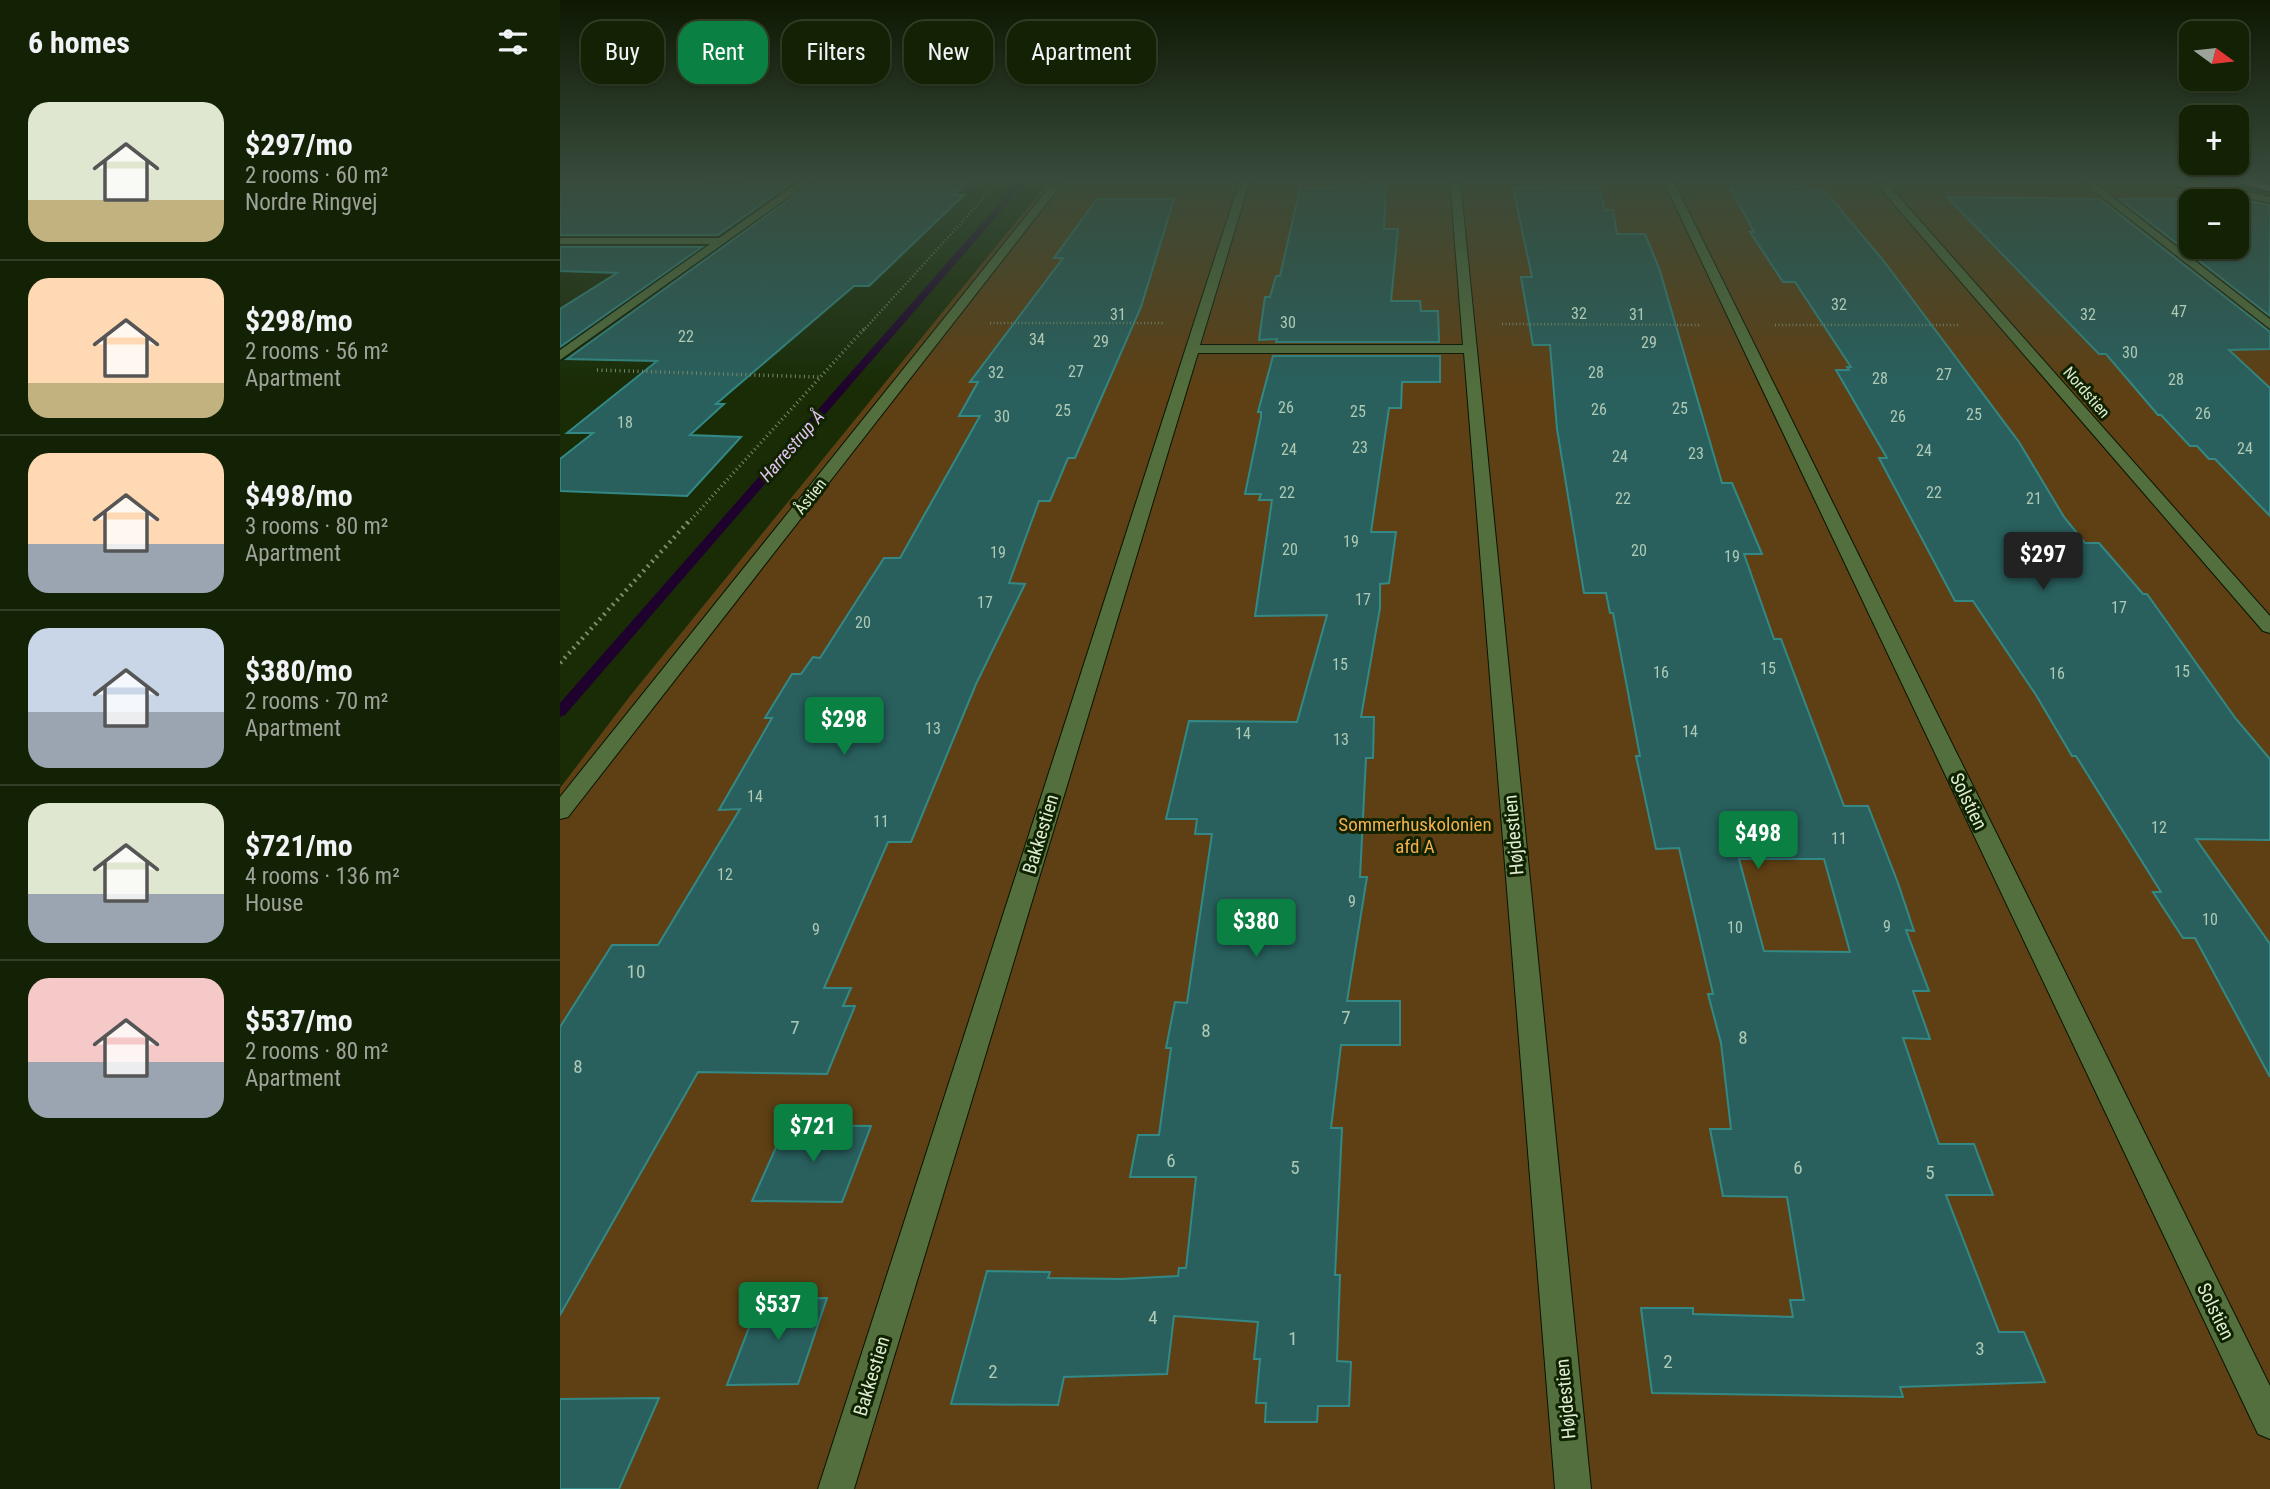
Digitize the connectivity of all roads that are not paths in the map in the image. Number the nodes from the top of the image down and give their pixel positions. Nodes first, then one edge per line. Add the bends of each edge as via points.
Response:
1 (708, 249) edge
2 (1005, 249) edge
3 (1223, 249) edge
4 (1460, 249) edge
5 (1702, 249) edge
6 (1939, 249) edge
7 (2174, 249) edge
8 (2270, 325) edge
9 (1191, 349) junction
10 (1468, 349) junction
11 (560, 356) edge
12 (2270, 627) edge
13 (560, 812) edge
14 (2270, 1422) edge
15 (836, 1489) edge
16 (1573, 1489) edge

1 - 11 street
2 - 13 street, Åstien
3 - 9 street, Bakkestien
4 - 10 street, Højdestien
5 - 14 street, Solstien
6 - 12 street, Nordstien
7 - 8 street
9 - 10 street
9 - 15 street, Bakkestien
10 - 16 street, Højdestien

